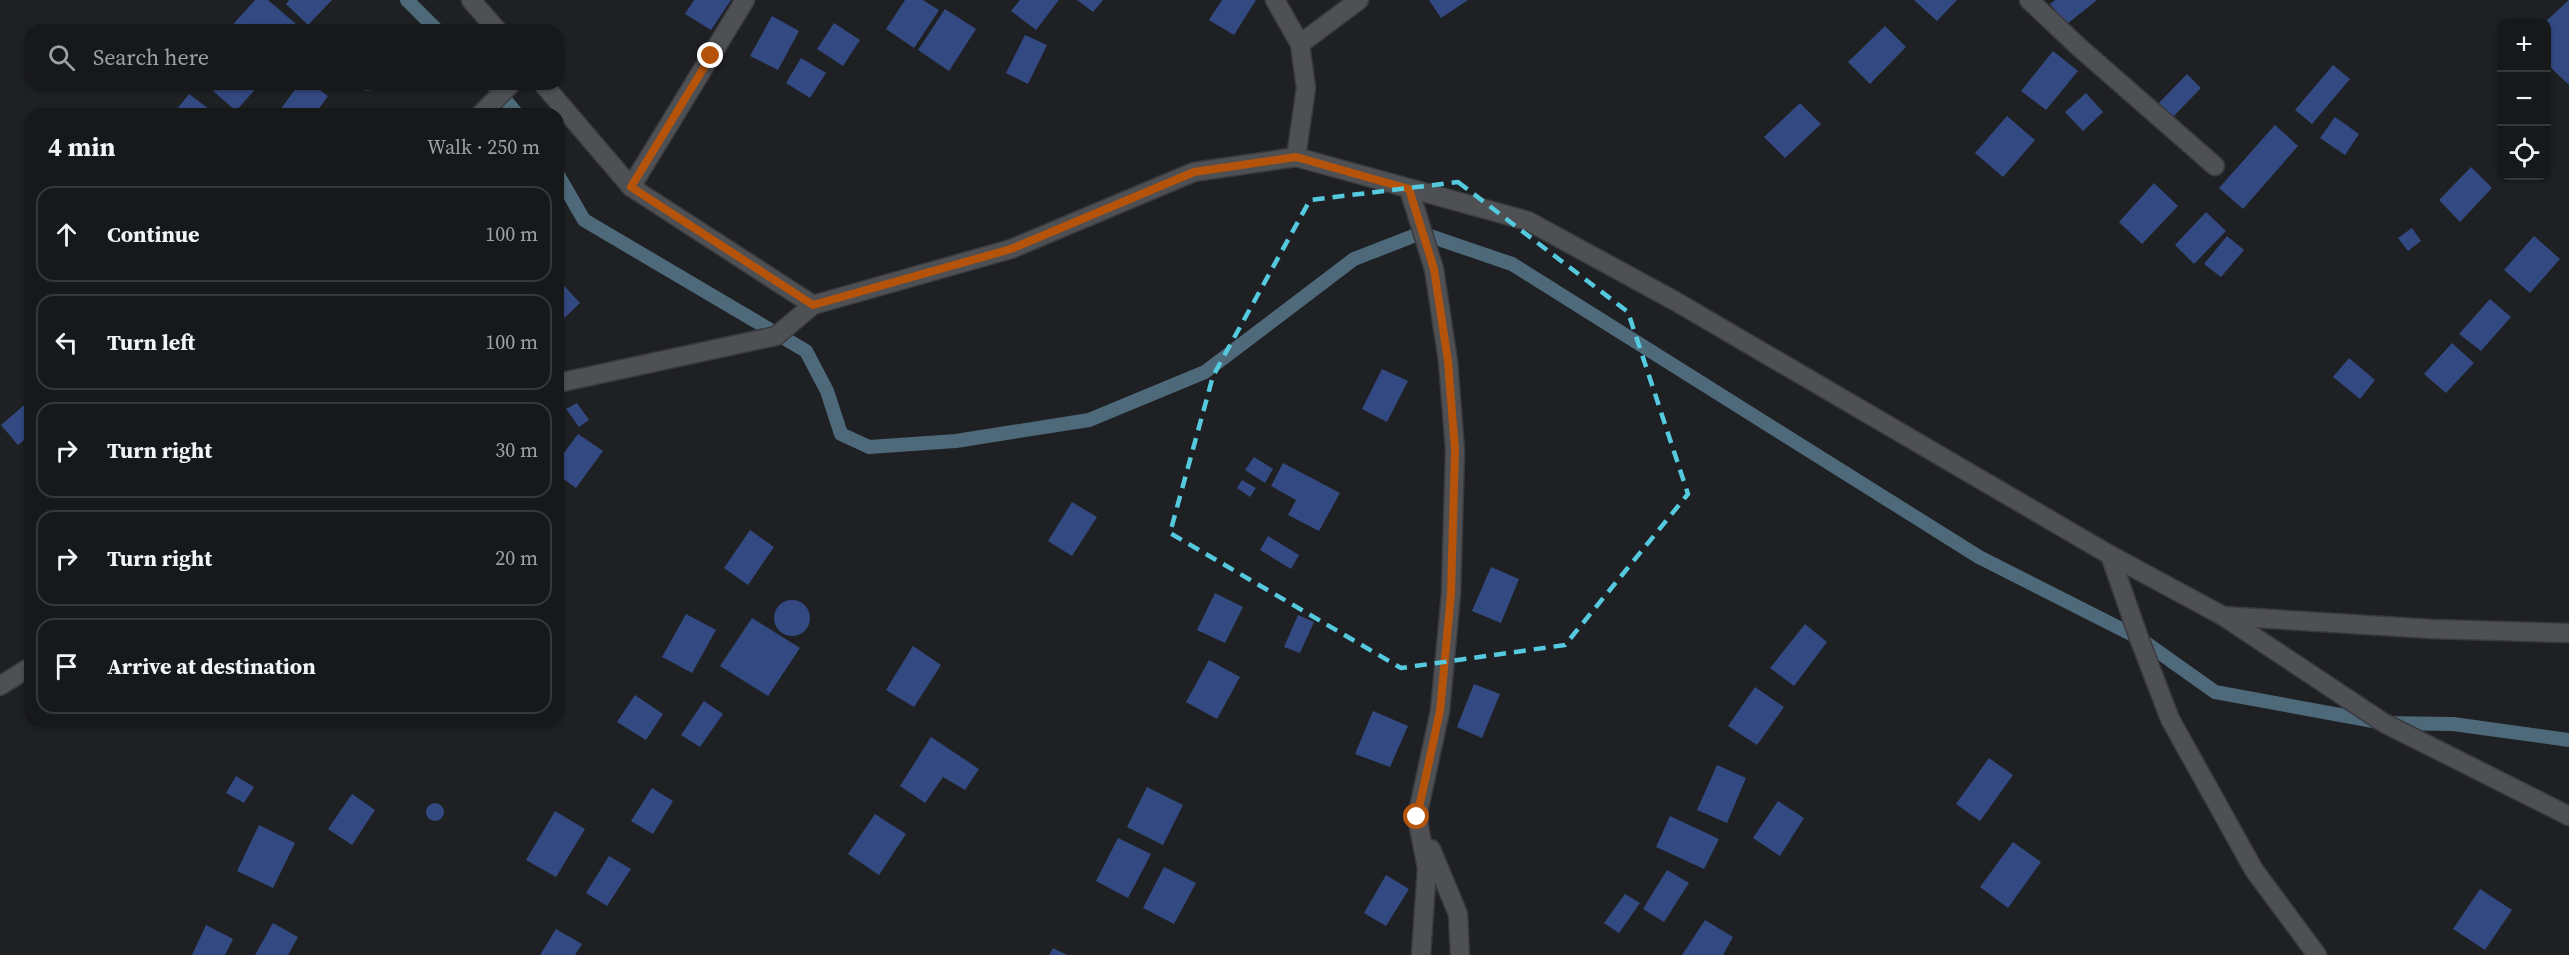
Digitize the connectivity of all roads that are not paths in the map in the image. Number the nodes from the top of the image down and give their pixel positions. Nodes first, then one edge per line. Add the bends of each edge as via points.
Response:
1 (471, 0) edge
2 (746, 0) edge
3 (1275, 0) edge
4 (1359, 0) edge
5 (2029, 0) edge
6 (491, 24) edge
7 (1300, 44) junction
8 (505, 90) edge
9 (548, 90) edge
10 (488, 108) edge
11 (564, 108) edge
12 (564, 109) edge
13 (1296, 157) junction
14 (2215, 166) dead end
15 (631, 187) junction
16 (1409, 189) junction
17 (813, 305) junction
18 (564, 382) edge
19 (2110, 555) junction
20 (2223, 616) junction
21 (2569, 633) edge
22 (24, 671) edge
23 (0, 686) edge
24 (2569, 816) edge
25 (1417, 817) junction
26 (1421, 955) edge
27 (1460, 955) edge
28 (2318, 955) edge

1 - 6 street
2 - 15 street
3 - 7 street
4 - 7 street
5 - 14 street
7 - 13 street via 1306,88
8 - 10 street
9 - 11 street
12 - 15 street
13 - 16 street
13 - 17 street via 1194,172 1011,249
15 - 17 street
16 - 19 street via 1528,221 1675,301
16 - 25 street via 1434,269 1448,361 1455,450 1451,594 1440,711
17 - 18 street via 776,336
19 - 20 street
19 - 28 street via 2170,719 2254,870
20 - 21 street via 2432,630
20 - 24 street via 2384,723
22 - 23 street
25 - 26 street via 1427,868
25 - 27 street via 1458,915

